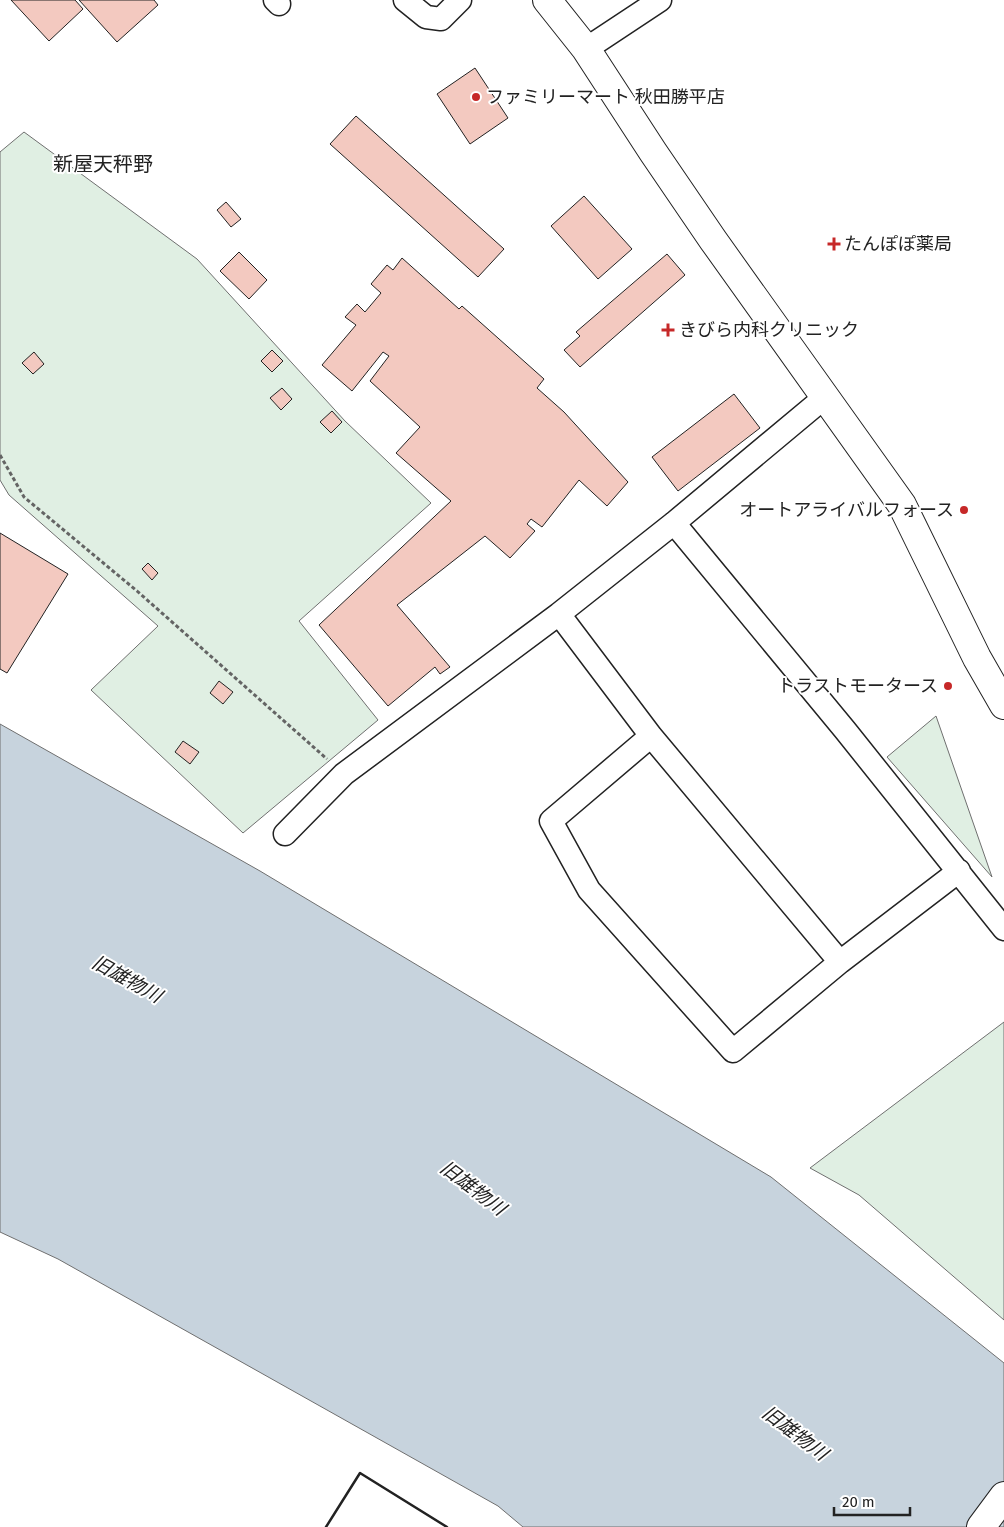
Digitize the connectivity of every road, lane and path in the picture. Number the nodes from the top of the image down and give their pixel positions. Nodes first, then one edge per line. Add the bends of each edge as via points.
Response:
1 (405, 0) edge
2 (460, 0) edge
3 (547, 0) edge
4 (660, 0) edge
5 (586, 49) junction
6 (825, 397) junction
7 (0, 455) edge
8 (674, 523) junction
9 (559, 614) junction
10 (1004, 705) edge
11 (651, 736) junction
12 (344, 774) junction
13 (285, 834) dead end
14 (959, 872) junction
15 (1004, 929) edge
16 (840, 962) junction
17 (1004, 1496) edge
18 (981, 1527) edge

1 - 2 street via 426,17 441,19
3 - 5 street
4 - 5 street
5 - 6 street via 653,152
6 - 8 street
6 - 10 street via 902,505 977,658
7 - 12 path via 24,496
8 - 9 street
8 - 14 street
9 - 11 street
9 - 12 street
11 - 16 street
11 - 16 street via 551,821 589,890 733,1051
12 - 13 street
14 - 15 street
14 - 16 street
17 - 18 street

